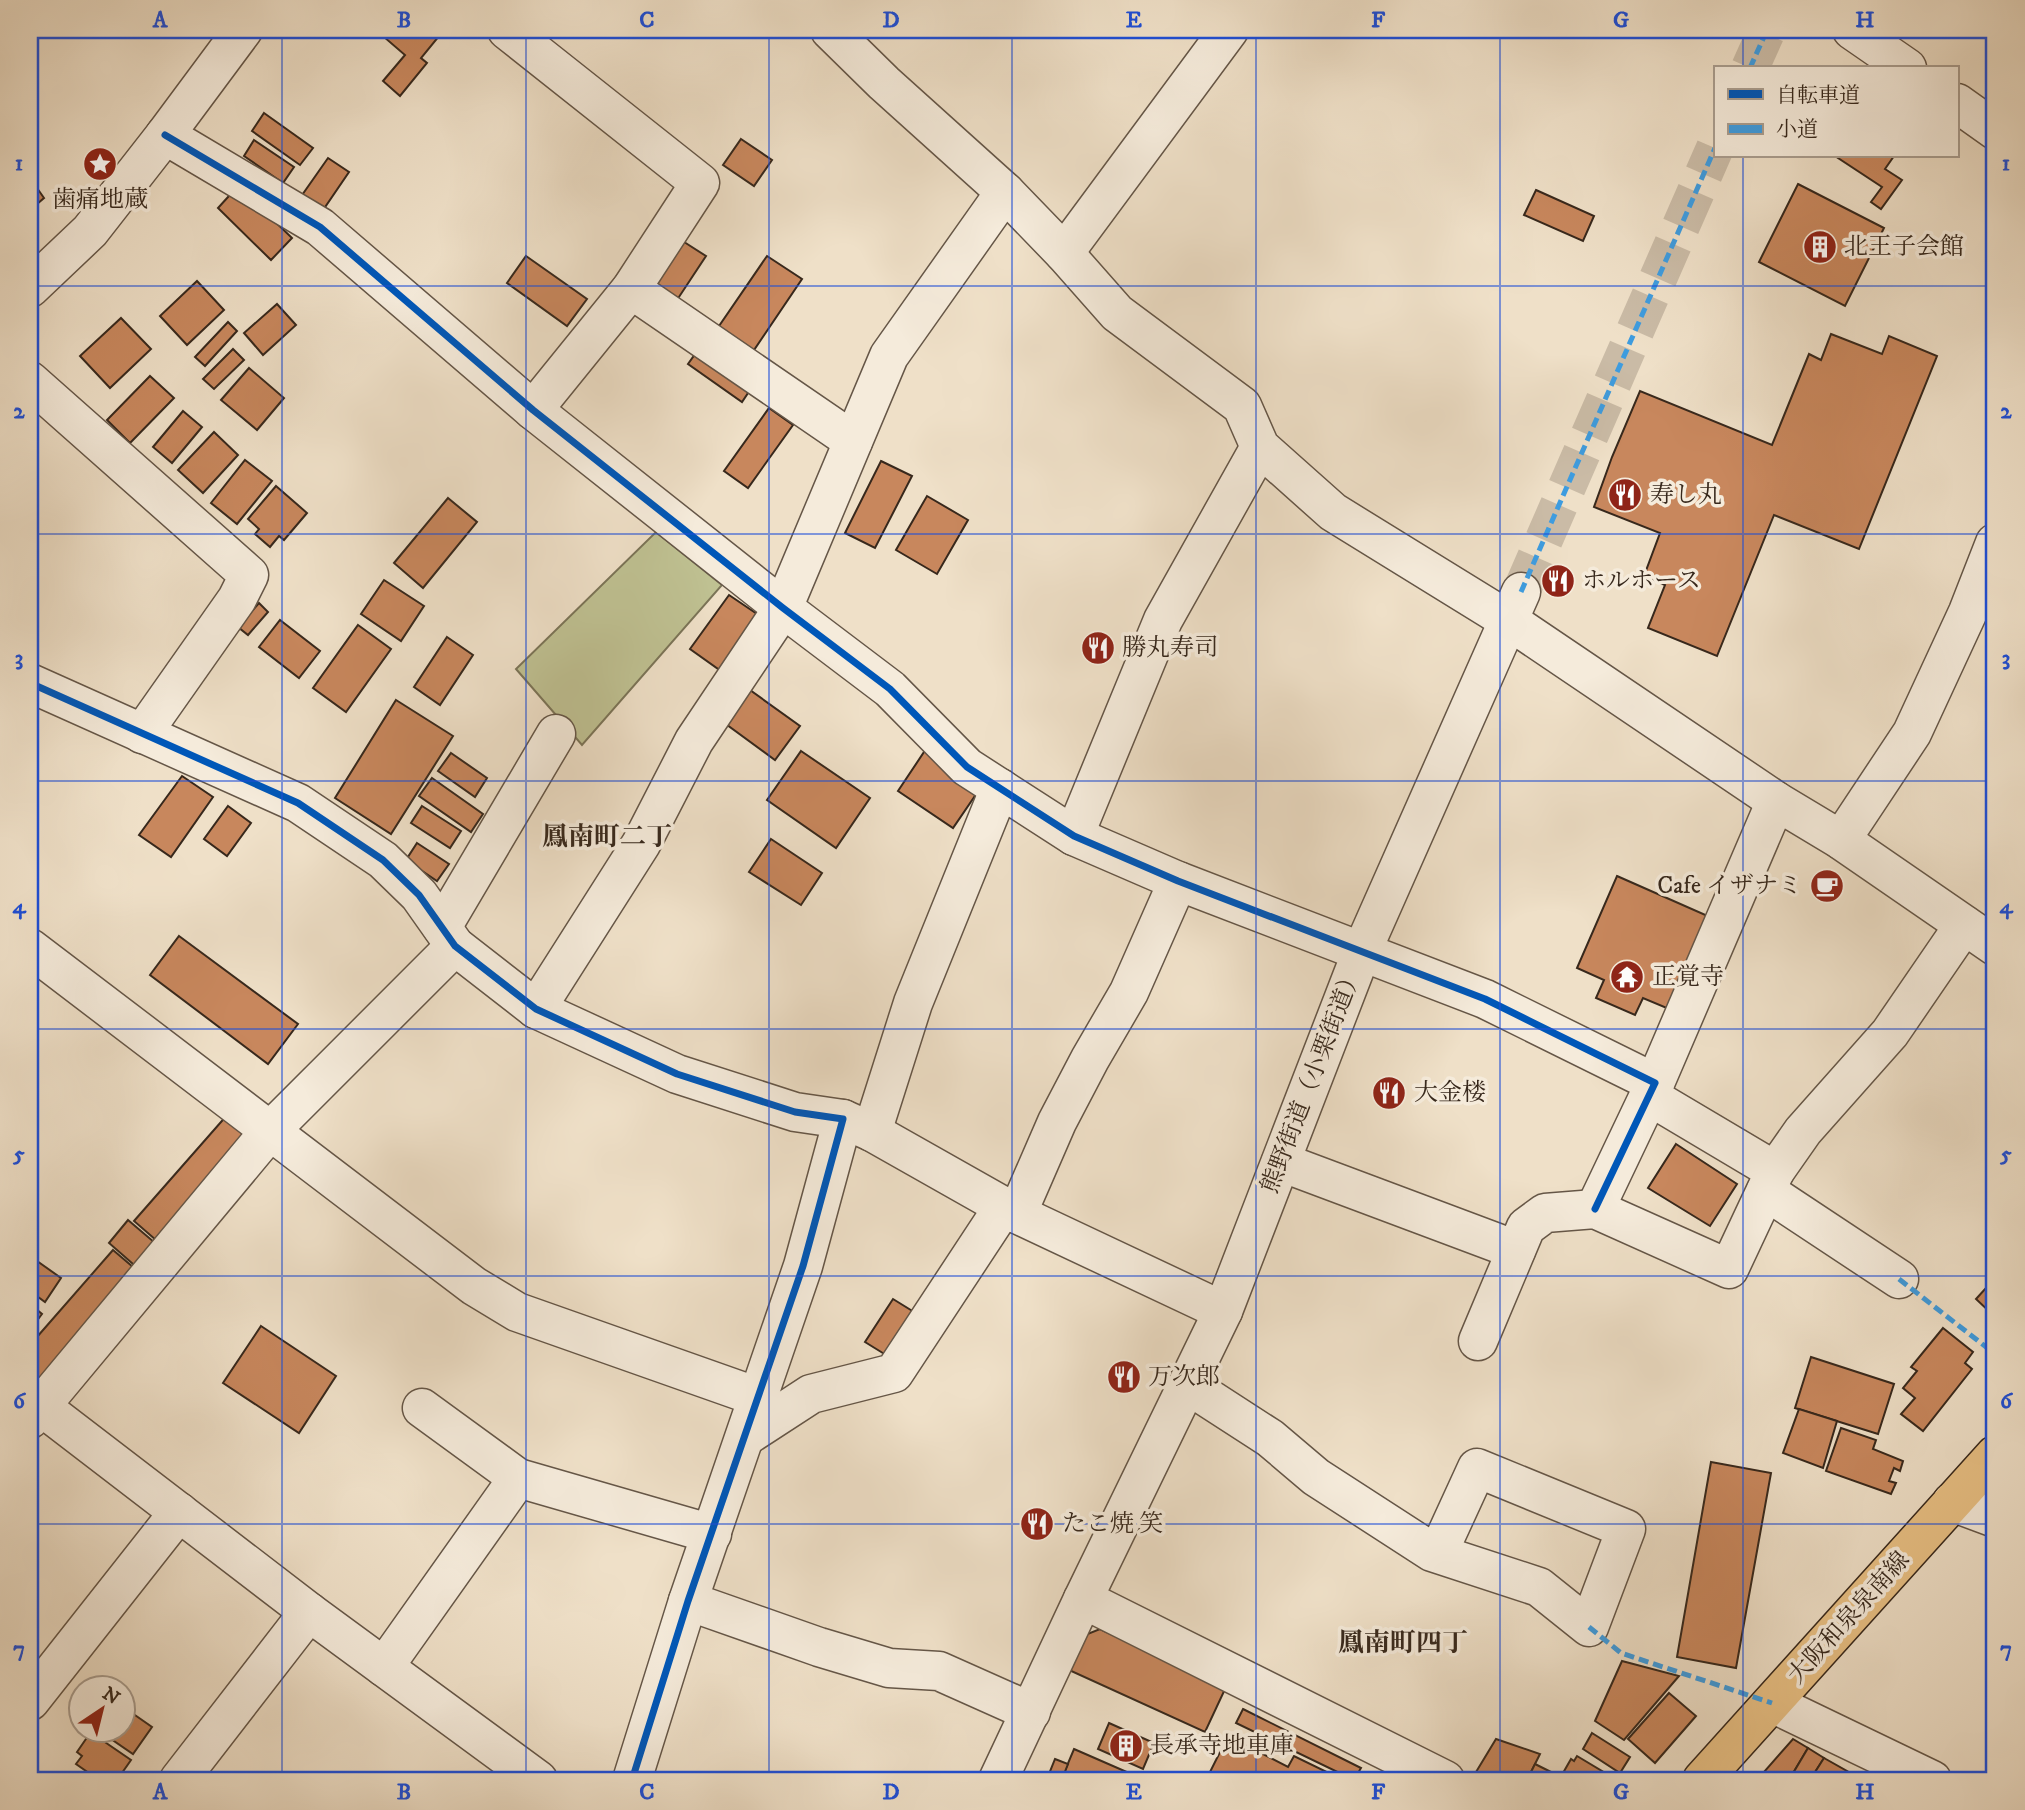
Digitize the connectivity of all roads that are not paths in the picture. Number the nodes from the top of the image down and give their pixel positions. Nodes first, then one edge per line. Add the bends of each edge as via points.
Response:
1 (243, 30) edge
2 (507, 30) edge
3 (830, 30) edge
4 (1229, 30) edge
5 (1852, 30) edge
6 (1904, 66) edge
7 (1958, 104) edge
8 (1995, 130) edge
9 (165, 135) junction
10 (1005, 192) junction
11 (1064, 253) junction
12 (30, 288) edge
13 (631, 289) junction
14 (30, 381) edge
15 (533, 410) junction
16 (853, 441) junction
17 (1260, 447) junction
18 (1995, 543) edge
19 (1515, 606) junction
20 (783, 608) junction
21 (1981, 617) edge
22 (30, 683) edge
23 (142, 734) junction
24 (556, 734) dead end
25 (1000, 788) junction
26 (1776, 801) junction
27 (1074, 836) junction
28 (1841, 840) junction
29 (1178, 881) junction
30 (1964, 925) junction
31 (448, 937) junction
32 (1995, 946) edge
33 (30, 948) edge
34 (1362, 951) junction
35 (536, 1009) junction
36 (1652, 1090) junction
37 (858, 1126) junction
38 (269, 1132) junction
39 (1281, 1162) junction
40 (1771, 1181) junction
41 (1595, 1209) junction
42 (1011, 1210) junction
43 (1516, 1250) junction
44 (1899, 1279) dead end
45 (1223, 1311) junction
46 (1478, 1341) dead end
47 (1188, 1385) junction
48 (758, 1397) junction
49 (33, 1407) edge
50 (422, 1408) dead end
51 (745, 1437) junction
52 (1995, 1455) edge
53 (518, 1478) junction
54 (1952, 1503) junction
55 (179, 1512) junction
56 (1995, 1518) edge
57 (712, 1534) junction
58 (1438, 1553) junction
59 (1083, 1599) junction
60 (688, 1601) junction
61 (309, 1612) junction
62 (384, 1667) junction
63 (30, 1701) edge
64 (1772, 1703) junction
65 (1031, 1712) junction
66 (179, 1780) edge
67 (538, 1780) edge
68 (632, 1780) edge
69 (998, 1780) edge
70 (1444, 1780) edge
71 (1702, 1780) edge
72 (1933, 1780) edge

1 - 9 street
2 - 13 street via 700,183
3 - 10 street
4 - 11 street
5 - 6 street
7 - 8 street
9 - 12 street via 90,231
9 - 15 street via 320,227
10 - 11 street
10 - 16 street via 888,356
11 - 17 street via 1117,313 1242,406
13 - 15 street
13 - 16 street
14 - 23 street via 249,575
15 - 20 street
16 - 20 street
17 - 19 street via 1333,512
17 - 27 street via 1163,620
18 - 21 street
19 - 26 street
19 - 34 street, 熊野街道（小栗街道）
20 - 25 street via 890,690 967,767
20 - 35 street via 694,741 641,844
21 - 28 street
22 - 23 street
23 - 31 street via 298,803 383,860 419,895
24 - 31 street
25 - 27 street
25 - 37 street
26 - 28 street
26 - 36 street
27 - 29 street
28 - 30 street
29 - 34 street
29 - 42 street via 1129,992
30 - 32 street
30 - 40 street via 1889,1033 1803,1131
31 - 35 street
31 - 38 street
33 - 38 street
34 - 36 street via 1485,999
34 - 39 street, 熊野街道（小栗街道）
35 - 37 street via 677,1074 795,1112
36 - 40 street
36 - 41 street
37 - 42 street
37 - 48 street
38 - 48 street via 474,1286 517,1312
38 - 49 street
39 - 43 street
39 - 45 street, 熊野街道（小栗街道）
40 - 41 street via 1729,1269
40 - 44 street
41 - 43 street via 1545,1213 1526,1227
42 - 45 street
42 - 51 street via 894,1373 811,1394
43 - 46 street
45 - 47 street, 熊野街道（小栗街道）
47 - 58 street via 1270,1438 1316,1478
47 - 59 street, 熊野街道（小栗街道）
48 - 51 street
49 - 55 street
50 - 53 street
51 - 57 street
52 - 54 main road, 大阪和泉泉南線
53 - 57 street
53 - 62 street
54 - 56 street
54 - 64 main road, 大阪和泉泉南線
55 - 61 street
55 - 63 street
57 - 60 street
58 - 58 street via 1539,1587 1589,1627 1626,1529 1477,1468
59 - 65 street, 熊野街道（小栗街道）
59 - 70 street
60 - 65 street via 889,1668 939,1671
60 - 68 street
61 - 62 street
61 - 66 street
62 - 67 street
64 - 71 main road, 大阪和泉泉南線
64 - 72 street
65 - 69 street, 熊野街道（小栗街道）

